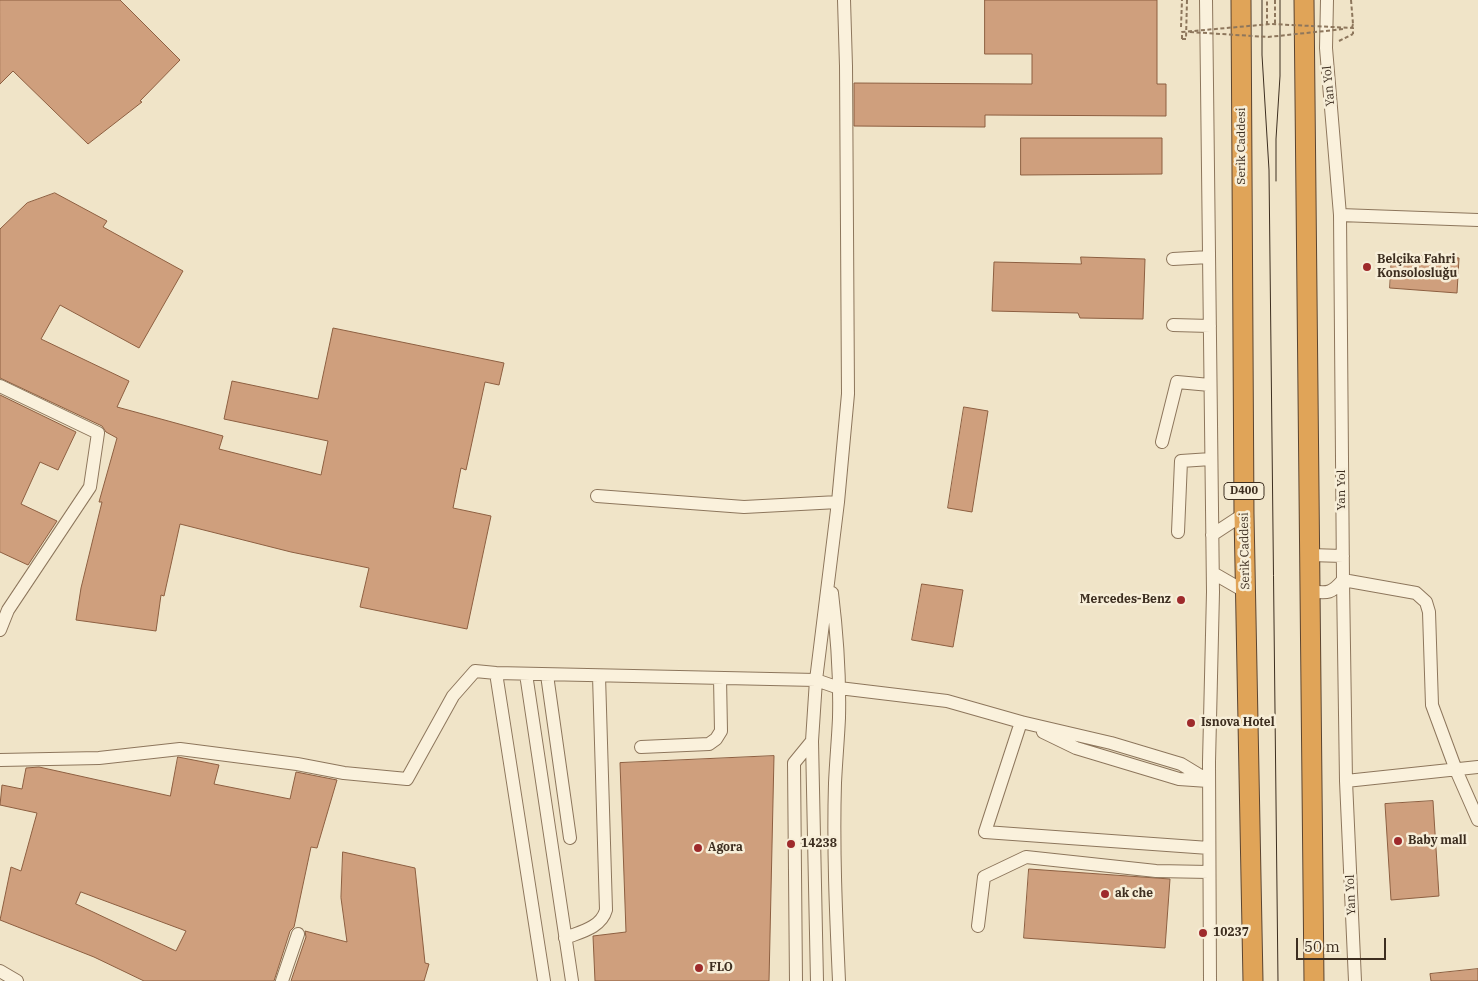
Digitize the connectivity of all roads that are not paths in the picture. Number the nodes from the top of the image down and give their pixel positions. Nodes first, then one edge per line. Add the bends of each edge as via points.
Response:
1 (844, 0) edge
2 (1206, 0) edge
3 (1241, 0) edge
4 (1304, 0) edge
5 (1327, 0) edge
6 (1340, 215) junction
7 (1478, 220) edge
8 (1209, 257) junction
9 (1174, 259) dead end
10 (1173, 325) dead end
11 (1210, 326) junction
12 (1210, 384) junction
13 (0, 386) edge
14 (1162, 442) dead end
15 (1211, 459) junction
16 (597, 496) dead end
17 (838, 502) junction
18 (1244, 514) junction
19 (1178, 532) dead end
20 (1212, 535) junction
21 (1310, 555) junction
22 (1343, 556) junction
23 (830, 570) junction
24 (1213, 573) junction
25 (1343, 580) junction
26 (1310, 591) junction
27 (1246, 592) junction
28 (0, 630) edge
29 (496, 673) junction
30 (526, 674) junction
31 (547, 675) junction
32 (599, 676) junction
33 (720, 678) junction
34 (816, 680) junction
35 (839, 688) junction
36 (1021, 722) junction
37 (812, 741) junction
38 (642, 747) dead end
39 (0, 760) edge
40 (1478, 767) edge
41 (1456, 770) junction
42 (1209, 781) junction
43 (1346, 781) junction
44 (1478, 820) edge
45 (570, 838) dead end
46 (1209, 848) junction
47 (1209, 872) junction
48 (978, 926) dead end
49 (298, 934) dead end
50 (565, 938) junction
51 (0, 971) edge
52 (17, 981) edge
53 (282, 981) edge
54 (544, 981) edge
55 (572, 981) edge
56 (796, 981) edge
57 (817, 981) edge
58 (838, 981) edge
59 (1210, 981) edge
60 (1253, 981) edge
61 (1314, 981) edge
62 (1355, 981) edge

1 - 17 street via 848,394
2 - 8 street
3 - 18 highway, Serik Caddesi / D400
4 - 21 highway
5 - 6 street, Yan Yol via 1326,48
6 - 7 street
6 - 22 street, Yan Yol
8 - 9 street
8 - 11 street
10 - 11 street
11 - 12 street
12 - 14 street via 1177,382
12 - 15 street
13 - 28 street via 98,433 90,488 8,610
15 - 19 street via 1181,461
15 - 20 street
16 - 17 street via 744,507
17 - 23 street
18 - 20 street
18 - 27 highway, Serik Caddesi / D400
20 - 24 street
21 - 22 street
21 - 26 highway
22 - 25 street, Yan Yol
23 - 34 street
23 - 35 street via 838,642
24 - 27 street
24 - 42 street
25 - 26 street via 1330,592
25 - 41 street via 1411,592 1426,602 1432,705
25 - 43 street, Yan Yol
26 - 61 highway
27 - 60 highway, Serik Caddesi / D400
29 - 30 street
29 - 39 street via 475,671 452,696 407,779 180,749 99,758
29 - 54 street
30 - 31 street
30 - 50 street
31 - 32 street
31 - 45 street
32 - 33 street
32 - 50 street via 606,910 597,924
33 - 34 street
33 - 38 street via 721,727 713,742
34 - 35 street
34 - 37 street
35 - 36 street via 947,701
35 - 58 street via 834,891
36 - 42 street via 1111,743 1181,764
36 - 46 street via 985,832
37 - 56 street via 794,763
37 - 57 street
40 - 41 street
41 - 43 street
41 - 44 street
42 - 46 street
43 - 62 street, Yan Yol
46 - 47 street
47 - 48 street via 1156,871 1026,857 984,877
47 - 59 street
49 - 53 street
50 - 55 street
51 - 52 street

